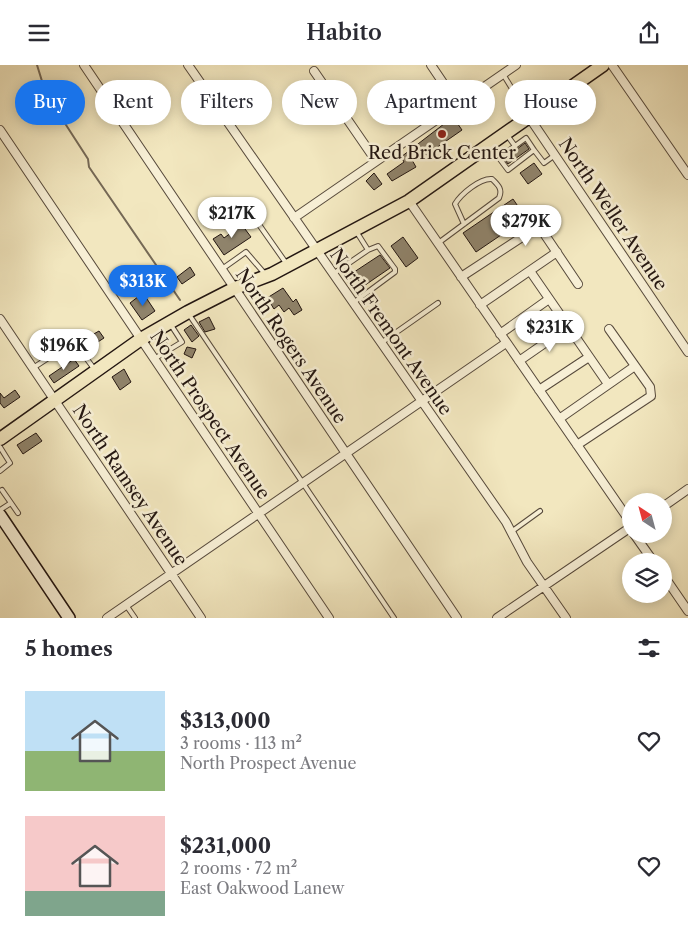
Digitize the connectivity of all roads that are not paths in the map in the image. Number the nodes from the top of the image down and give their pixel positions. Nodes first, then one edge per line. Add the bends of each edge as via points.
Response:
1 (84, 65) edge
2 (188, 65) edge
3 (431, 65) edge
4 (516, 65) edge
5 (603, 65) edge
6 (612, 65) edge
7 (314, 71) dead end
8 (503, 74) junction
9 (441, 80) edge
10 (494, 80) edge
11 (506, 80) edge
12 (582, 80) edge
13 (429, 125) edge
14 (518, 125) edge
15 (534, 125) edge
16 (0, 130) edge
17 (506, 133) junction
18 (542, 137) junction
19 (531, 145) junction
20 (514, 147) junction
21 (534, 150) junction
22 (555, 155) junction
23 (376, 161) junction
24 (688, 175) edge
25 (409, 201) junction
26 (294, 218) junction
27 (464, 224) junction
28 (260, 226) dead end
29 (355, 229) junction
30 (437, 244) junction
31 (316, 249) junction
32 (368, 250) junction
33 (557, 253) junction
34 (287, 265) junction
35 (222, 269) junction
36 (530, 271) junction
37 (333, 274) junction
38 (267, 276) junction
39 (461, 277) junction
40 (578, 284) dead end
41 (235, 288) junction
42 (549, 299) junction
43 (353, 303) junction
44 (438, 303) dead end
45 (480, 305) junction
46 (188, 312) junction
47 (0, 319) edge
48 (169, 322) junction
49 (568, 327) junction
50 (609, 329) dead end
51 (156, 330) junction
52 (500, 334) junction
53 (141, 339) junction
54 (381, 343) junction
55 (506, 343) junction
56 (168, 350) junction
57 (688, 352) edge
58 (589, 357) junction
59 (154, 359) junction
60 (519, 361) junction
61 (635, 366) junction
62 (33, 368) junction
63 (96, 371) junction
64 (608, 384) junction
65 (539, 390) junction
66 (56, 400) junction
67 (421, 401) junction
68 (559, 419) junction
69 (0, 439) edge
70 (577, 445) junction
71 (0, 447) edge
72 (346, 454) junction
73 (0, 471) edge
74 (302, 483) junction
75 (688, 489) edge
76 (2, 490) dead end
77 (672, 500) edge
78 (11, 503) junction
79 (0, 510) edge
80 (540, 511) dead end
81 (18, 513) dead end
82 (258, 513) junction
83 (622, 513) edge
84 (2, 522) edge
85 (511, 532) junction
86 (622, 535) edge
87 (171, 573) junction
88 (543, 586) junction
89 (672, 588) edge
90 (126, 605) junction
91 (688, 611) edge
92 (69, 618) edge
93 (107, 618) edge
94 (134, 618) edge
95 (201, 618) edge
96 (329, 618) edge
97 (394, 618) edge
98 (457, 618) edge
99 (497, 618) edge
100 (566, 618) edge

1 - 35 street, North Rogers Avenue
2 - 26 street, North Fremont Avenue
3 - 9 street
4 - 8 street
5 - 12 main road
6 - 24 street
7 - 23 street
8 - 10 street
8 - 11 lane
13 - 23 street
14 - 17 main road
15 - 18 street, North Weller Avenue
16 - 53 street, North Prospect Avenue
17 - 20 lane
17 - 25 main road
18 - 19 lane
18 - 22 street, North Weller Avenue
19 - 20 lane via 526,138
19 - 21 lane
20 - 21 lane via 499,158 508,170
21 - 22 lane via 544,163
22 - 57 street, North Weller Avenue
23 - 26 street
25 - 29 main road
25 - 30 street
26 - 31 street, North Fremont Avenue
27 - 27 lane via 499,198 500,187 492,179 485,178 458,199 455,204
27 - 30 lane
28 - 34 lane
29 - 31 main road
29 - 32 lane
30 - 39 street
31 - 34 main road
31 - 37 street, North Fremont Avenue
32 - 37 lane
32 - 43 lane via 378,246 395,272
33 - 36 street
33 - 39 street via 541,229 536,227
33 - 40 street
34 - 38 main road
35 - 38 lane via 246,251
35 - 41 street, North Rogers Avenue
36 - 42 street
36 - 45 street
37 - 43 street, North Fremont Avenue
38 - 41 main road
39 - 45 street
41 - 46 main road
41 - 72 street, North Rogers Avenue
42 - 49 street
42 - 52 street
43 - 54 street, North Fremont Avenue
44 - 54 lane
45 - 52 street
46 - 48 main road
46 - 74 lane
47 - 62 street, North Ramsey Avenue
48 - 51 main road
48 - 56 lane via 182,342
49 - 58 street
49 - 60 street
50 - 61 street
51 - 53 main road
51 - 56 lane
52 - 55 street
53 - 59 street, North Prospect Avenue
53 - 63 main road
54 - 67 street, North Fremont Avenue
55 - 60 street
55 - 67 street
56 - 59 lane
58 - 64 street
58 - 65 street
59 - 82 street, North Prospect Avenue
60 - 65 street
61 - 64 street
61 - 70 street via 650,387 651,396
62 - 63 lane via 70,343 75,343
62 - 66 street, North Ramsey Avenue
63 - 66 main road
64 - 68 street
65 - 68 street
66 - 69 main road
66 - 87 street, North Ramsey Avenue
67 - 72 street
67 - 85 street, North Fremont Avenue
68 - 70 street
70 - 83 street
71 - 73 lane via 10,463
72 - 74 street
72 - 98 street, North Rogers Avenue
74 - 82 street
74 - 97 lane
75 - 77 street
76 - 78 lane
78 - 79 lane
78 - 81 lane
80 - 85 lane
82 - 87 street
82 - 96 street, North Prospect Avenue
84 - 92 main road
85 - 88 street, North Fremont Avenue
86 - 88 street
87 - 90 street
87 - 95 street, North Ramsey Avenue
88 - 99 street
88 - 100 street, North Fremont Avenue
89 - 91 street
90 - 93 street
90 - 94 lane

